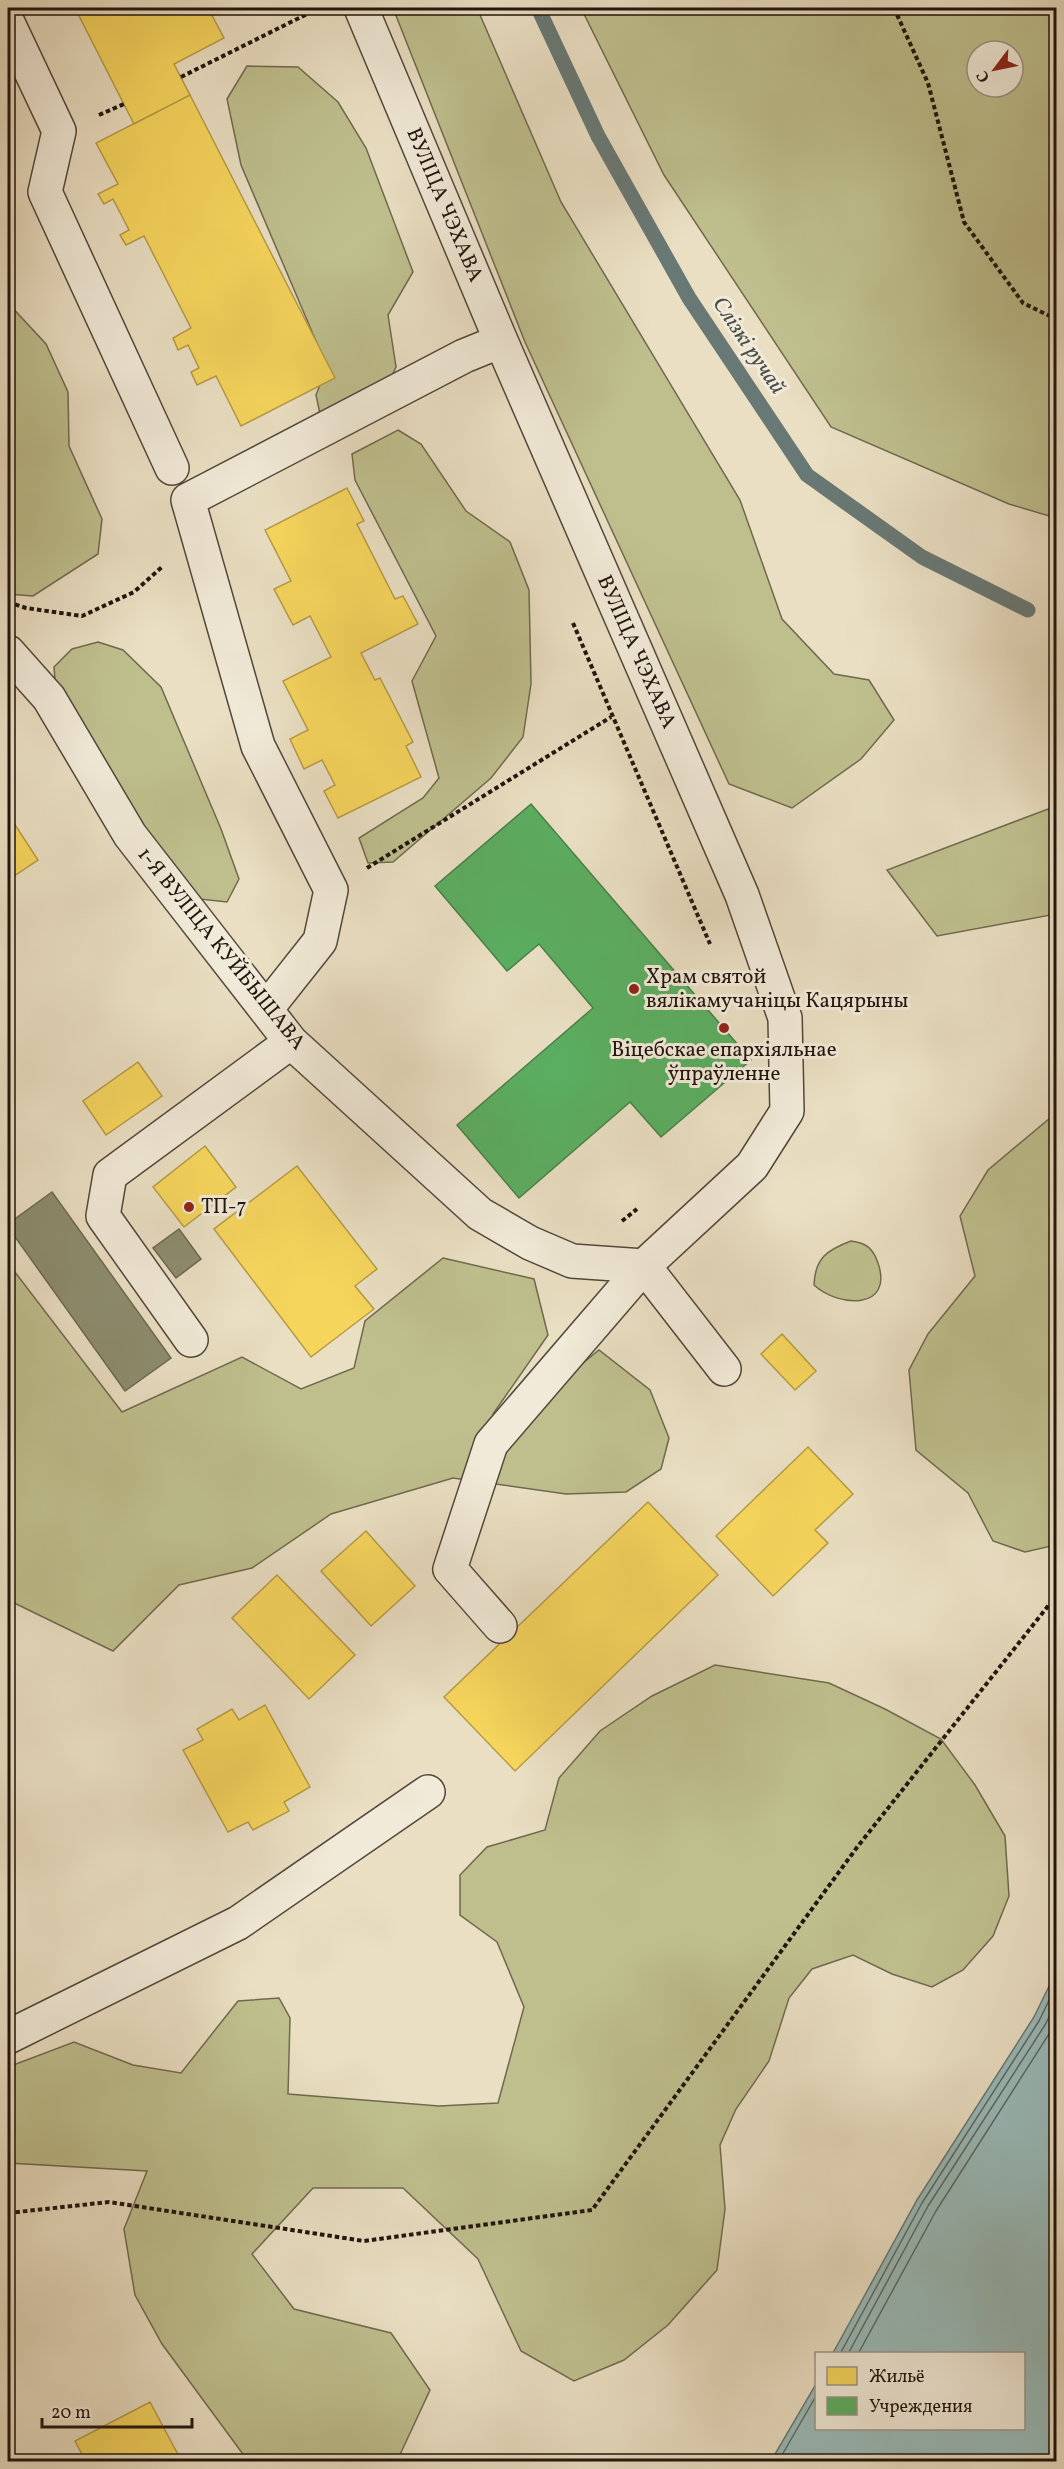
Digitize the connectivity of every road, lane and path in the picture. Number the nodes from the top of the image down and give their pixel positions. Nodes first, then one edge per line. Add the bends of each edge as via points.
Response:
1 (316, 8) edge
2 (361, 8) edge
3 (894, 8) edge
4 (321, 20) dead end
5 (8, 23) edge
6 (181, 77) dead end
7 (1056, 319) edge
8 (501, 341) junction
9 (172, 468) dead end
10 (198, 536) junction
11 (8, 602) edge
12 (571, 618) dead end
13 (8, 652) edge
14 (611, 717) junction
15 (331, 890) junction
16 (711, 946) dead end
17 (267, 1008) junction
18 (291, 1042) junction
19 (646, 1202) dead end
20 (572, 1261) junction
21 (644, 1266) junction
22 (191, 1340) dead end
23 (724, 1369) dead end
24 (1056, 1596) edge
25 (500, 1626) dead end
26 (428, 1792) dead end
27 (8, 2037) edge
28 (8, 2213) edge

1 - 4 path
1 - 6 path
2 - 8 street, ВУЛІЦА ЧЭХАВА
3 - 7 path via 928,83 964,222 1023,303
5 - 9 street via 59,131 45,192
8 - 10 street via 464,356 188,500
8 - 21 street, ВУЛІЦА ЧЭХАВА via 742,895 785,1018 787,1111 752,1166
10 - 11 path via 134,592 82,616
10 - 15 street via 258,746
12 - 14 path
13 - 17 street, 1-Я ВУЛІЦА КУЙБЫШАВА via 49,698 130,835
14 - 15 path
14 - 16 path
15 - 17 street via 320,941
17 - 18 street, 1-Я ВУЛІЦА КУЙБЫШАВА
18 - 20 street, 1-Я ВУЛІЦА КУЙБЫШАВА via 480,1214 530,1243
18 - 22 street via 110,1175 103,1216
19 - 20 path
20 - 21 street, 1-Я ВУЛІЦА КУЙБЫШАВА
21 - 23 street
21 - 25 street, ВУЛІЦА ЧЭХАВА via 491,1444 450,1569
24 - 28 path via 858,1846 592,2210 364,2241 109,2202
26 - 27 street via 238,1923

